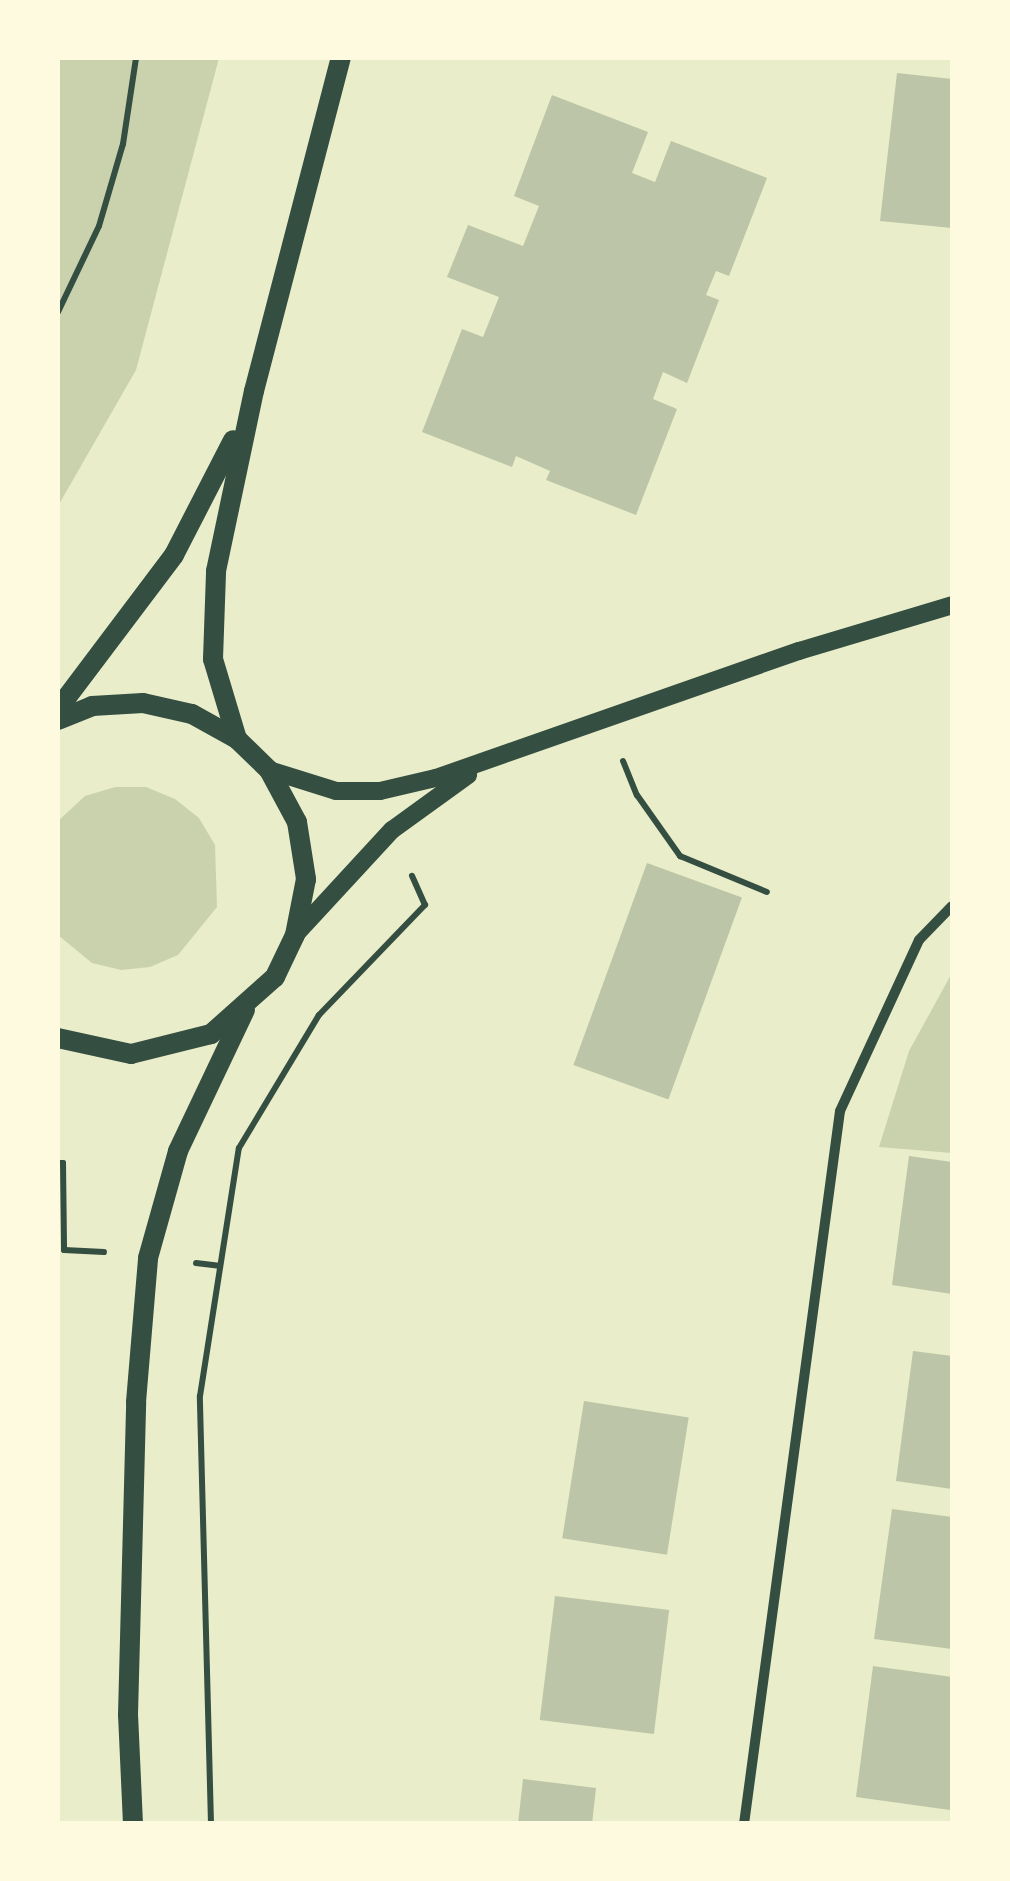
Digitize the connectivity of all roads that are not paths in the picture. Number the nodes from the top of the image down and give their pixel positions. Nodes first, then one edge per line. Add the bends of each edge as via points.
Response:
1 (342, 58) edge
2 (254, 391) junction
3 (952, 604) edge
4 (58, 709) edge
5 (58, 720) edge
6 (237, 738) junction
7 (508, 754) junction
8 (269, 770) junction
9 (952, 906) edge
10 (295, 935) junction
11 (244, 1010) junction
12 (58, 1038) edge
13 (133, 1824) edge
14 (744, 1824) edge

1 - 2 main road
2 - 4 main road via 174,555
2 - 6 main road via 224,520 212,626 219,690
3 - 7 street
5 - 6 main road via 92,706 143,703 192,714
6 - 8 main road
7 - 8 street via 380,791 336,791
7 - 10 street via 392,830
8 - 10 main road via 296,822 306,879
9 - 14 street via 919,940 840,1111
10 - 11 main road via 275,977
11 - 12 main road via 211,1034 172,1049 131,1054
11 - 13 main road via 178,1151 148,1258 136,1402 128,1715

